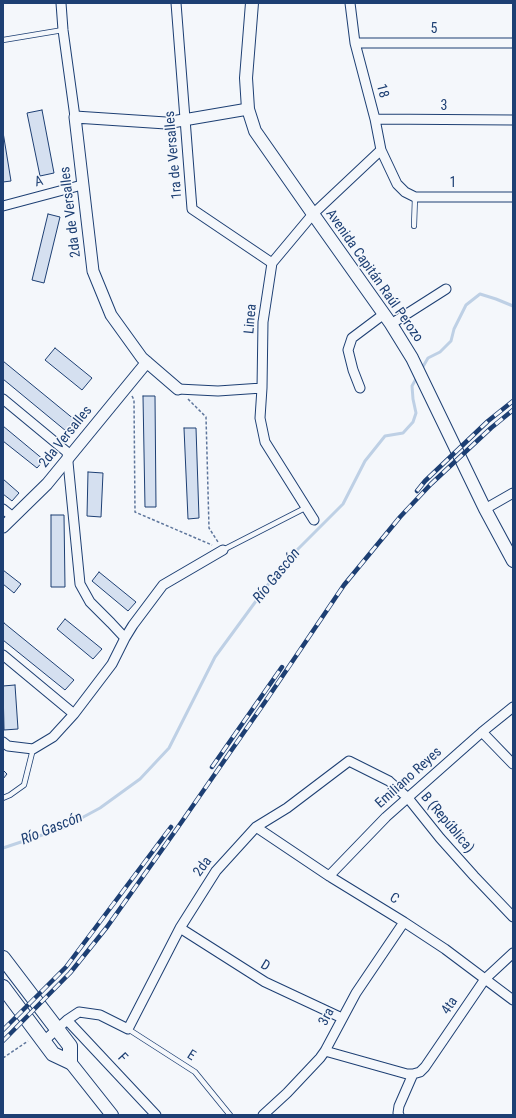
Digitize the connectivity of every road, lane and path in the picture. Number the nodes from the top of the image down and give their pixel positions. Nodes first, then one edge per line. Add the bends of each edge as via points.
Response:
1 (62, 3) edge
2 (176, 3) edge
3 (252, 3) edge
4 (350, 3) edge
5 (63, 30) junction
6 (3, 40) edge
7 (355, 43) junction
8 (513, 43) edge
9 (248, 109) junction
10 (75, 117) junction
11 (375, 119) junction
12 (185, 120) junction
13 (513, 120) edge
14 (381, 150) junction
15 (82, 185) junction
16 (415, 197) junction
17 (513, 197) edge
18 (3, 206) edge
19 (313, 214) junction
20 (414, 226) dead end
21 (272, 263) junction
22 (446, 289) dead end
23 (384, 314) junction
24 (391, 324) junction
25 (147, 362) junction
26 (129, 385) junction
27 (262, 388) junction
28 (360, 388) dead end
29 (178, 389) junction
30 (3, 399) edge
31 (68, 457) junction
32 (513, 493) edge
33 (307, 507) junction
34 (486, 509) junction
35 (3, 510) edge
36 (13, 517) junction
37 (314, 520) dead end
38 (3, 527) edge
39 (223, 550) junction
40 (513, 561) edge
41 (125, 638) junction
42 (3, 656) edge
43 (513, 707) edge
44 (74, 714) junction
45 (482, 732) junction
46 (3, 742) edge
47 (32, 749) junction
48 (349, 761) joint
49 (513, 764) edge
50 (3, 798) edge
51 (408, 798) junction
52 (256, 828) junction
53 (330, 876) junction
54 (513, 917) edge
55 (404, 922) junction
56 (180, 928) junction
57 (513, 953) edge
58 (3, 958) edge
59 (485, 979) junction
60 (3, 987) edge
61 (513, 1000) edge
62 (342, 1018) junction
63 (63, 1024) junction
64 (128, 1029) junction
65 (41, 1038) junction
66 (325, 1051) junction
67 (3, 1058) edge
68 (70, 1062) junction
69 (413, 1074) junction
70 (112, 1115) edge
71 (156, 1115) edge
72 (230, 1115) edge
73 (263, 1115) edge
74 (400, 1115) edge

1 - 5 street, 2da de Versalles
2 - 12 street, 1ra de Versalles
3 - 9 main road, Avenida Capitán Raúl Perozo via 246,78
4 - 7 street, 18
5 - 6 lane
5 - 10 street, 2da de Versalles
7 - 8 street, 5
7 - 11 street, 18
9 - 12 street
9 - 19 main road, Avenida Capitán Raúl Perozo via 255,131
10 - 12 street via 166,123
10 - 15 street, 2da de Versalles
11 - 13 street, 3
11 - 14 street, 18
12 - 21 street, 1ra de Versalles via 192,209
14 - 16 street, 18 via 397,184
14 - 19 street
15 - 18 street, A
15 - 25 street, 2da de Versalles via 93,271 111,316
16 - 17 street, 1
16 - 20 lane
19 - 21 street
19 - 23 main road, Avenida Capitán Raúl Perozo
21 - 27 street, Linea via 263,322
22 - 24 street
23 - 24 main road, Avenida Capitán Raúl Perozo
23 - 28 street via 352,338 348,350
24 - 34 main road, Avenida Capitán Raúl Perozo via 412,358
25 - 26 street, 2da Versalles
25 - 29 street, 2da de Versalles
26 - 31 street, 2da Versalles
26 - 39 path via 134,400 135,512
27 - 29 street via 218,391
27 - 33 street, Linea via 260,418 265,442
29 - 39 path via 206,417 209,528
30 - 31 street via 67,452
31 - 36 street, 2da Versalles via 47,484
31 - 41 street via 80,584 90,602
32 - 34 street
33 - 37 street, Linea
33 - 39 lane
34 - 40 main road, Avenida Capitán Raúl Perozo
35 - 36 street
36 - 38 street, 2da Versalles
39 - 41 street via 162,585
41 - 44 street via 112,664
42 - 44 street
43 - 45 street, Emiliano Reyes
44 - 47 street via 53,737
45 - 49 street
45 - 51 street, Emiliano Reyes
46 - 47 street via 8,746
47 - 50 lane via 24,785
48 - 51 street, B (República) via 389,781
48 - 52 street, 2da
51 - 53 street, Emiliano Reyes via 386,817
51 - 54 street, B (República)
52 - 53 street, C
52 - 56 street, 2da via 216,871
53 - 55 street, C
55 - 59 street, C
55 - 62 street, 3ra
56 - 62 street, D via 265,982
56 - 64 street, 2da
57 - 59 street, 4ta
58 - 63 main road
59 - 61 street, C
59 - 69 street, 4ta via 425,1067
60 - 65 main road
62 - 66 street, 3ra
63 - 64 street via 79,1012 100,1015
63 - 65 street
63 - 68 main road via 70,1046
63 - 71 street, F
64 - 72 lane, E via 196,1072
65 - 67 path
65 - 68 main road via 53,1054
66 - 69 street
66 - 73 street, 3ra
68 - 70 main road
69 - 74 street via 399,1106

